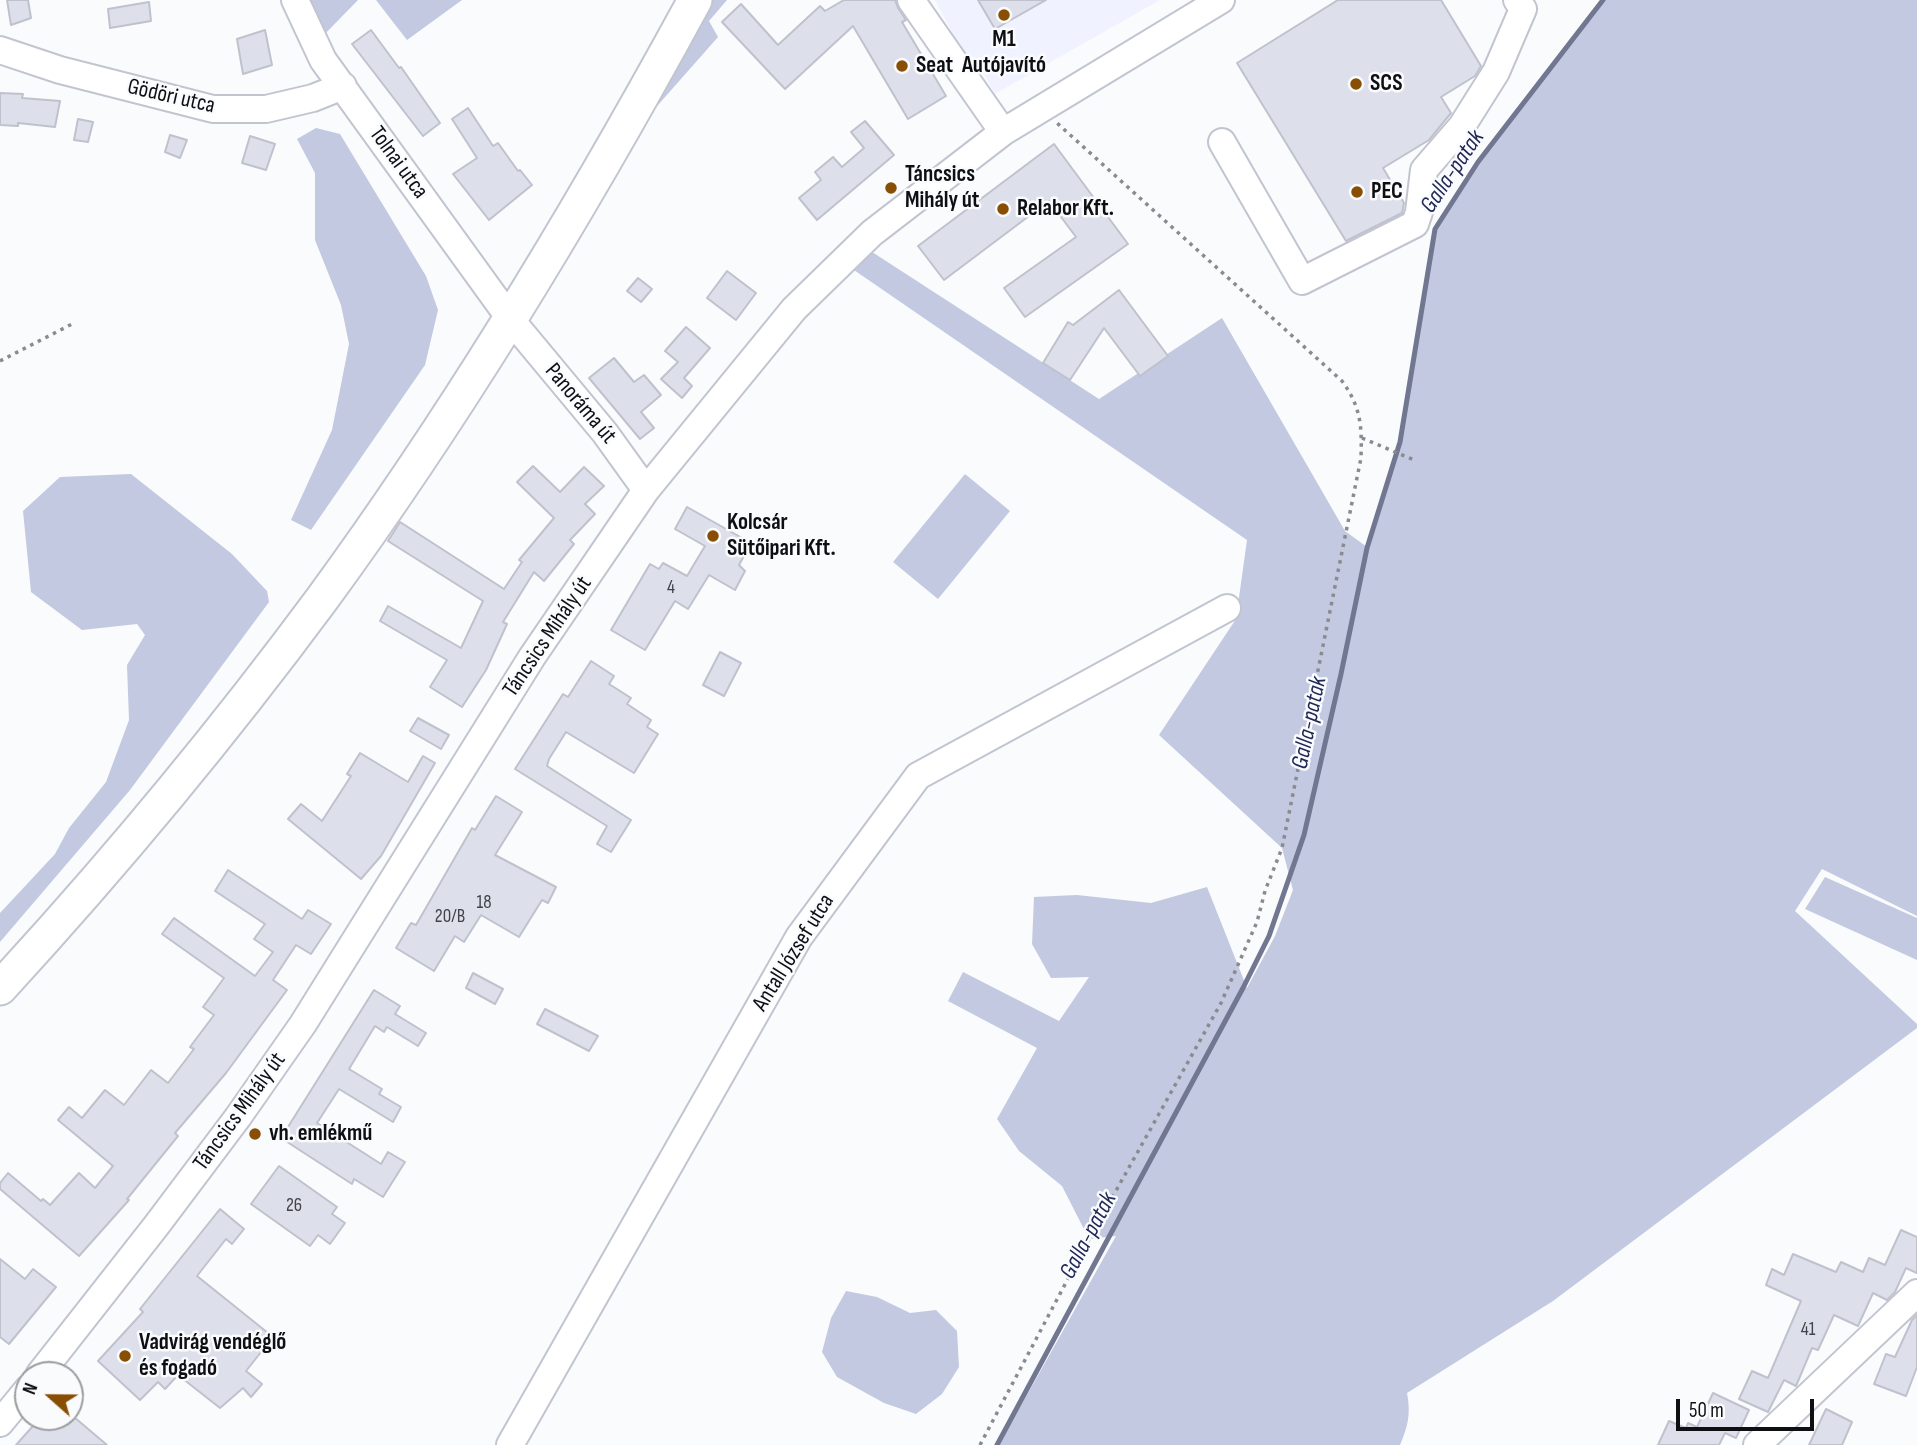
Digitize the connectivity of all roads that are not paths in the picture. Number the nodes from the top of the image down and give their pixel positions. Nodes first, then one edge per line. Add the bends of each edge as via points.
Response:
1 (295, 0) edge
2 (695, 0) edge
3 (911, 0) edge
4 (1222, 0) edge
5 (1517, 0) edge
6 (0, 50) edge
7 (343, 86) junction
8 (1003, 132) junction
9 (1222, 142) dead end
10 (510, 320) junction
11 (646, 491) junction
12 (1227, 608) dead end
13 (0, 988) edge
14 (1917, 1293) edge
15 (50, 1361) edge
16 (14, 1406) edge
17 (0, 1423) edge
18 (510, 1445) edge
19 (1757, 1445) edge

1 - 7 street, Tolnai utca via 323,61
2 - 10 main road
3 - 8 street
4 - 8 street, Táncsics Mihály út
5 - 9 street via 1523,9 1496,72 1462,126 1424,170 1415,224 1302,281
6 - 7 street, Gödöri utca via 213,109 266,109
7 - 10 street, Tolnai utca
8 - 11 street, Táncsics Mihály út via 872,233 794,309
10 - 11 street, Panoráma út via 605,433
10 - 13 main road via 421,457 241,705 101,876
11 - 15 street, Táncsics Mihály út via 533,657 303,1024
12 - 18 street, Antall József utca via 918,776 799,937
14 - 19 street
16 - 17 street

